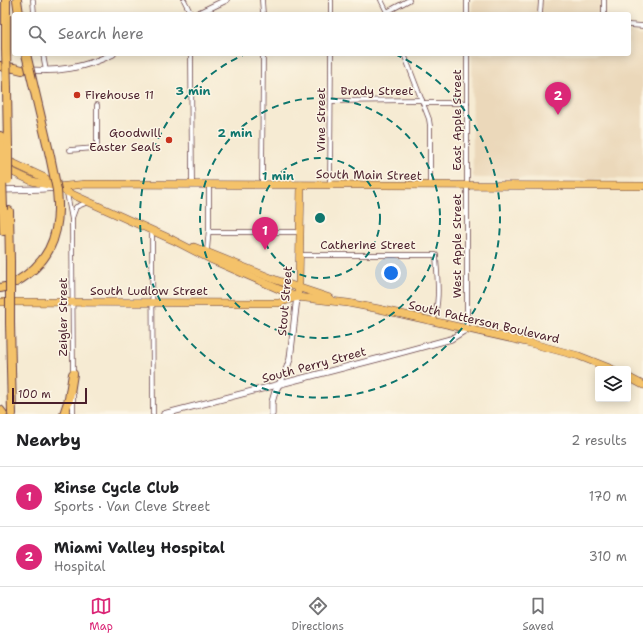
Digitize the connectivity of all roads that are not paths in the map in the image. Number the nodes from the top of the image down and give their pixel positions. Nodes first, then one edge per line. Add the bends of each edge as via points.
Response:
1 (6, 0) edge
2 (17, 0) edge
3 (33, 0) edge
4 (184, 0) edge
5 (226, 0) edge
6 (262, 0) edge
7 (331, 0) edge
8 (382, 0) edge
9 (409, 0) edge
10 (467, 0) edge
11 (540, 0) edge
12 (604, 0) edge
13 (19, 12) edge
14 (34, 12) edge
15 (190, 12) edge
16 (201, 12) edge
17 (263, 12) edge
18 (331, 12) edge
19 (388, 12) edge
20 (390, 12) edge
21 (467, 12) edge
22 (540, 12) edge
23 (604, 12) edge
24 (631, 25) edge
25 (643, 26) edge
26 (26, 56) edge
27 (43, 56) edge
28 (108, 56) edge
29 (191, 56) edge
30 (263, 56) edge
31 (331, 56) edge
32 (405, 56) edge
33 (467, 56) edge
34 (0, 68) edge
35 (22, 70) joint
36 (46, 71) junction
37 (331, 101) junction
38 (423, 102) junction
39 (467, 103) junction
40 (97, 105) dead end
41 (0, 136) edge
42 (4, 146) junction
43 (70, 150) dead end
44 (0, 157) edge
45 (0, 167) edge
46 (192, 184) junction
47 (209, 184) junction
48 (262, 185) junction
49 (301, 185) junction
50 (330, 185) junction
51 (430, 186) junction
52 (467, 186) junction
53 (643, 186) edge
54 (57, 187) junction
55 (0, 190) edge
56 (67, 192) junction
57 (88, 202) junction
58 (72, 220) junction
59 (152, 230) junction
60 (209, 232) junction
61 (300, 232) junction
62 (173, 240) junction
63 (207, 251) junction
64 (300, 255) junction
65 (16, 282) dead end
66 (298, 288) junction
67 (297, 297) junction
68 (0, 302) edge
69 (73, 302) junction
70 (152, 302) junction
71 (348, 304) junction
72 (433, 321) junction
73 (466, 329) junction
74 (604, 366) edge
75 (73, 374) junction
76 (631, 377) edge
77 (631, 378) edge
78 (643, 379) edge
79 (278, 384) junction
80 (643, 385) edge
81 (0, 410) edge
82 (3, 414) edge
83 (12, 414) edge
84 (64, 414) edge
85 (73, 414) edge
86 (153, 414) edge
87 (164, 414) edge
88 (272, 414) edge

1 - 42 highway, bridge via 7,89
2 - 13 highway
3 - 14 street
4 - 15 street
5 - 16 street
6 - 17 street
7 - 18 street
8 - 19 street
9 - 20 street
10 - 21 street
11 - 22 street
12 - 23 street
24 - 25 street
26 - 65 highway, bridge via 57,190 57,227 42,261
27 - 36 street
28 - 36 street via 78,67
29 - 46 street
30 - 48 street
31 - 37 street, Vine Street
32 - 38 street
33 - 39 street, East Apple Street
34 - 35 highway
35 - 36 street
37 - 38 street, Brady Street
37 - 50 street, Vine Street
38 - 39 street, Brady Street
38 - 51 street via 430,126
39 - 52 street, East Apple Street
40 - 43 street via 96,147
41 - 42 highway
42 - 83 highway, bridge via 10,259
44 - 54 main road, South Patterson Boulevard via 45,178
45 - 54 main road, South Patterson Boulevard via 32,181
46 - 47 main road, South Main Street
46 - 54 main road, South Main Street via 86,184
47 - 48 main road, South Main Street
47 - 60 street
48 - 49 main road, South Main Street
49 - 50 main road, South Main Street
49 - 61 main road, Stout Street
50 - 51 main road, South Main Street
51 - 52 main road, South Main Street
52 - 53 main road, South Main Street
52 - 73 street, West Apple Street
54 - 55 street, South Main Street
54 - 56 main road, South Patterson Boulevard
56 - 57 main road, South Patterson Boulevard
56 - 58 street, Zeigler Street
57 - 58 street via 76,207
57 - 59 main road, South Patterson Boulevard
58 - 69 street, Zeigler Street
59 - 62 main road, South Patterson Boulevard
59 - 70 street
60 - 61 street
60 - 63 street
61 - 64 main road, Stout Street
62 - 63 main road, South Patterson Boulevard
62 - 67 main road, South Patterson Boulevard
63 - 66 main road, South Patterson Boulevard
64 - 66 main road, Stout Street
64 - 72 street, Catherine Street via 436,255 438,290 437,311
66 - 67 main road, Stout Street
66 - 71 main road, South Patterson Boulevard
67 - 70 main road, South Ludlow Street via 279,303
67 - 71 main road, South Patterson Boulevard
67 - 79 street, Stout Street via 290,359 286,373
68 - 69 main road, South Ludlow Street
69 - 70 main road, South Ludlow Street
69 - 75 street, Zeigler Street
70 - 86 street
71 - 72 main road, South Patterson Boulevard
72 - 73 main road, South Patterson Boulevard
73 - 74 main road, South Patterson Boulevard via 541,345
73 - 79 street, South Perry Street via 451,339
75 - 84 highway
75 - 85 street, Zeigler Street
76 - 78 main road
77 - 80 main road
79 - 87 street, South Perry Street
79 - 88 street, Stout Street via 272,402
81 - 82 highway

